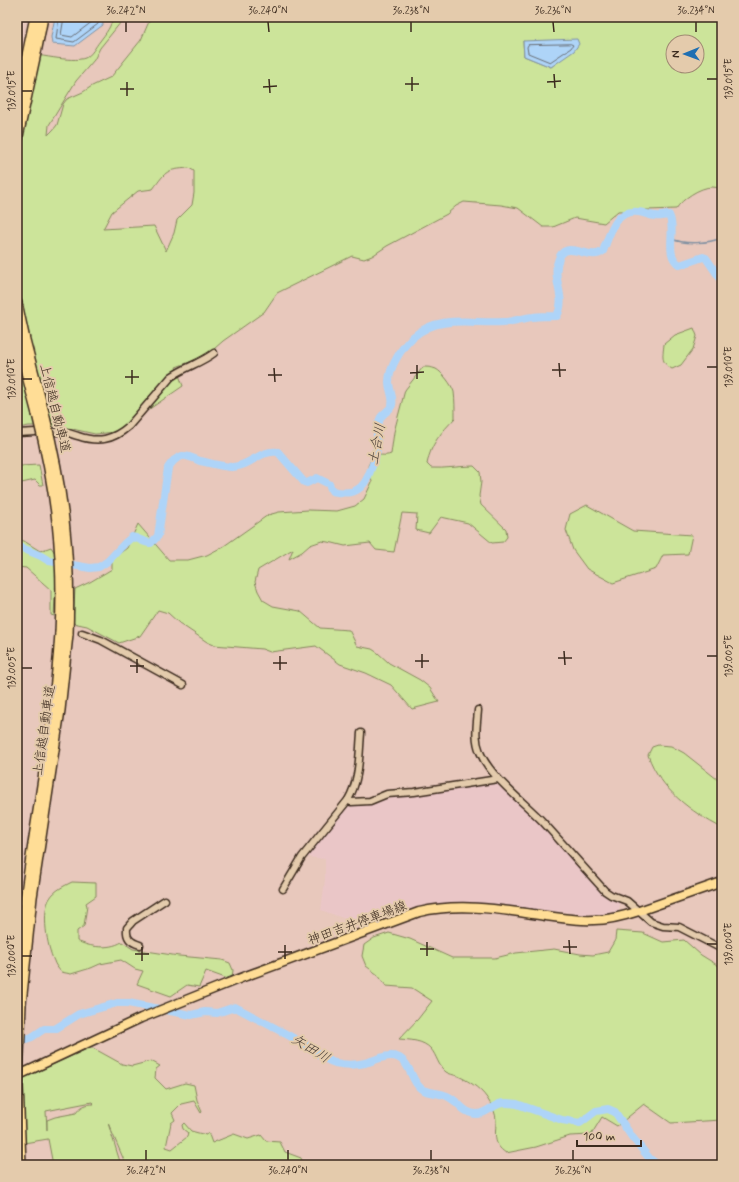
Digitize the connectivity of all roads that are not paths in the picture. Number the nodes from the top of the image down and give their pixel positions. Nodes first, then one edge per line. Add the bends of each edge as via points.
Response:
1 (35, 17) edge
2 (43, 17) edge
3 (17, 103) edge
4 (17, 141) edge
5 (17, 303) edge
6 (17, 338) edge
7 (214, 353) dead end
8 (41, 413) junction
9 (17, 433) edge
10 (82, 632) dead end
11 (64, 634) junction
12 (183, 685) dead end
13 (478, 710) dead end
14 (361, 733) dead end
15 (498, 778) junction
16 (348, 800) junction
17 (722, 882) edge
18 (283, 889) dead end
19 (165, 900) dead end
20 (639, 911) junction
21 (140, 945) dead end
22 (722, 949) edge
23 (17, 968) edge
24 (18, 1080) edge
25 (21, 1165) edge

1 - 3 highway
2 - 4 highway
5 - 8 highway, 上信越自動車道
6 - 8 highway, 上信越自動車道
7 - 9 street via 178,372 129,426 109,439 93,440 65,432
8 - 11 highway, 上信越自動車道, bridge via 58,523
10 - 12 street
11 - 23 highway, 上信越自動車道 via 26,889
11 - 24 highway, 上信越自動車道, bridge via 60,710 31,904 21,1004
13 - 15 street via 478,745 484,761
14 - 16 street via 357,779
15 - 16 street via 387,794 370,801
15 - 20 street via 543,822 605,891 627,901
16 - 18 street via 302,857
17 - 20 main road, 神田吉井停車場線
19 - 21 street via 133,921 127,928 129,940
20 - 22 street via 657,925 679,927
20 - 24 main road, 神田吉井停車場線 via 613,918 590,920 455,907 436,908 399,918 141,1018
24 - 25 highway, 上信越自動車道

